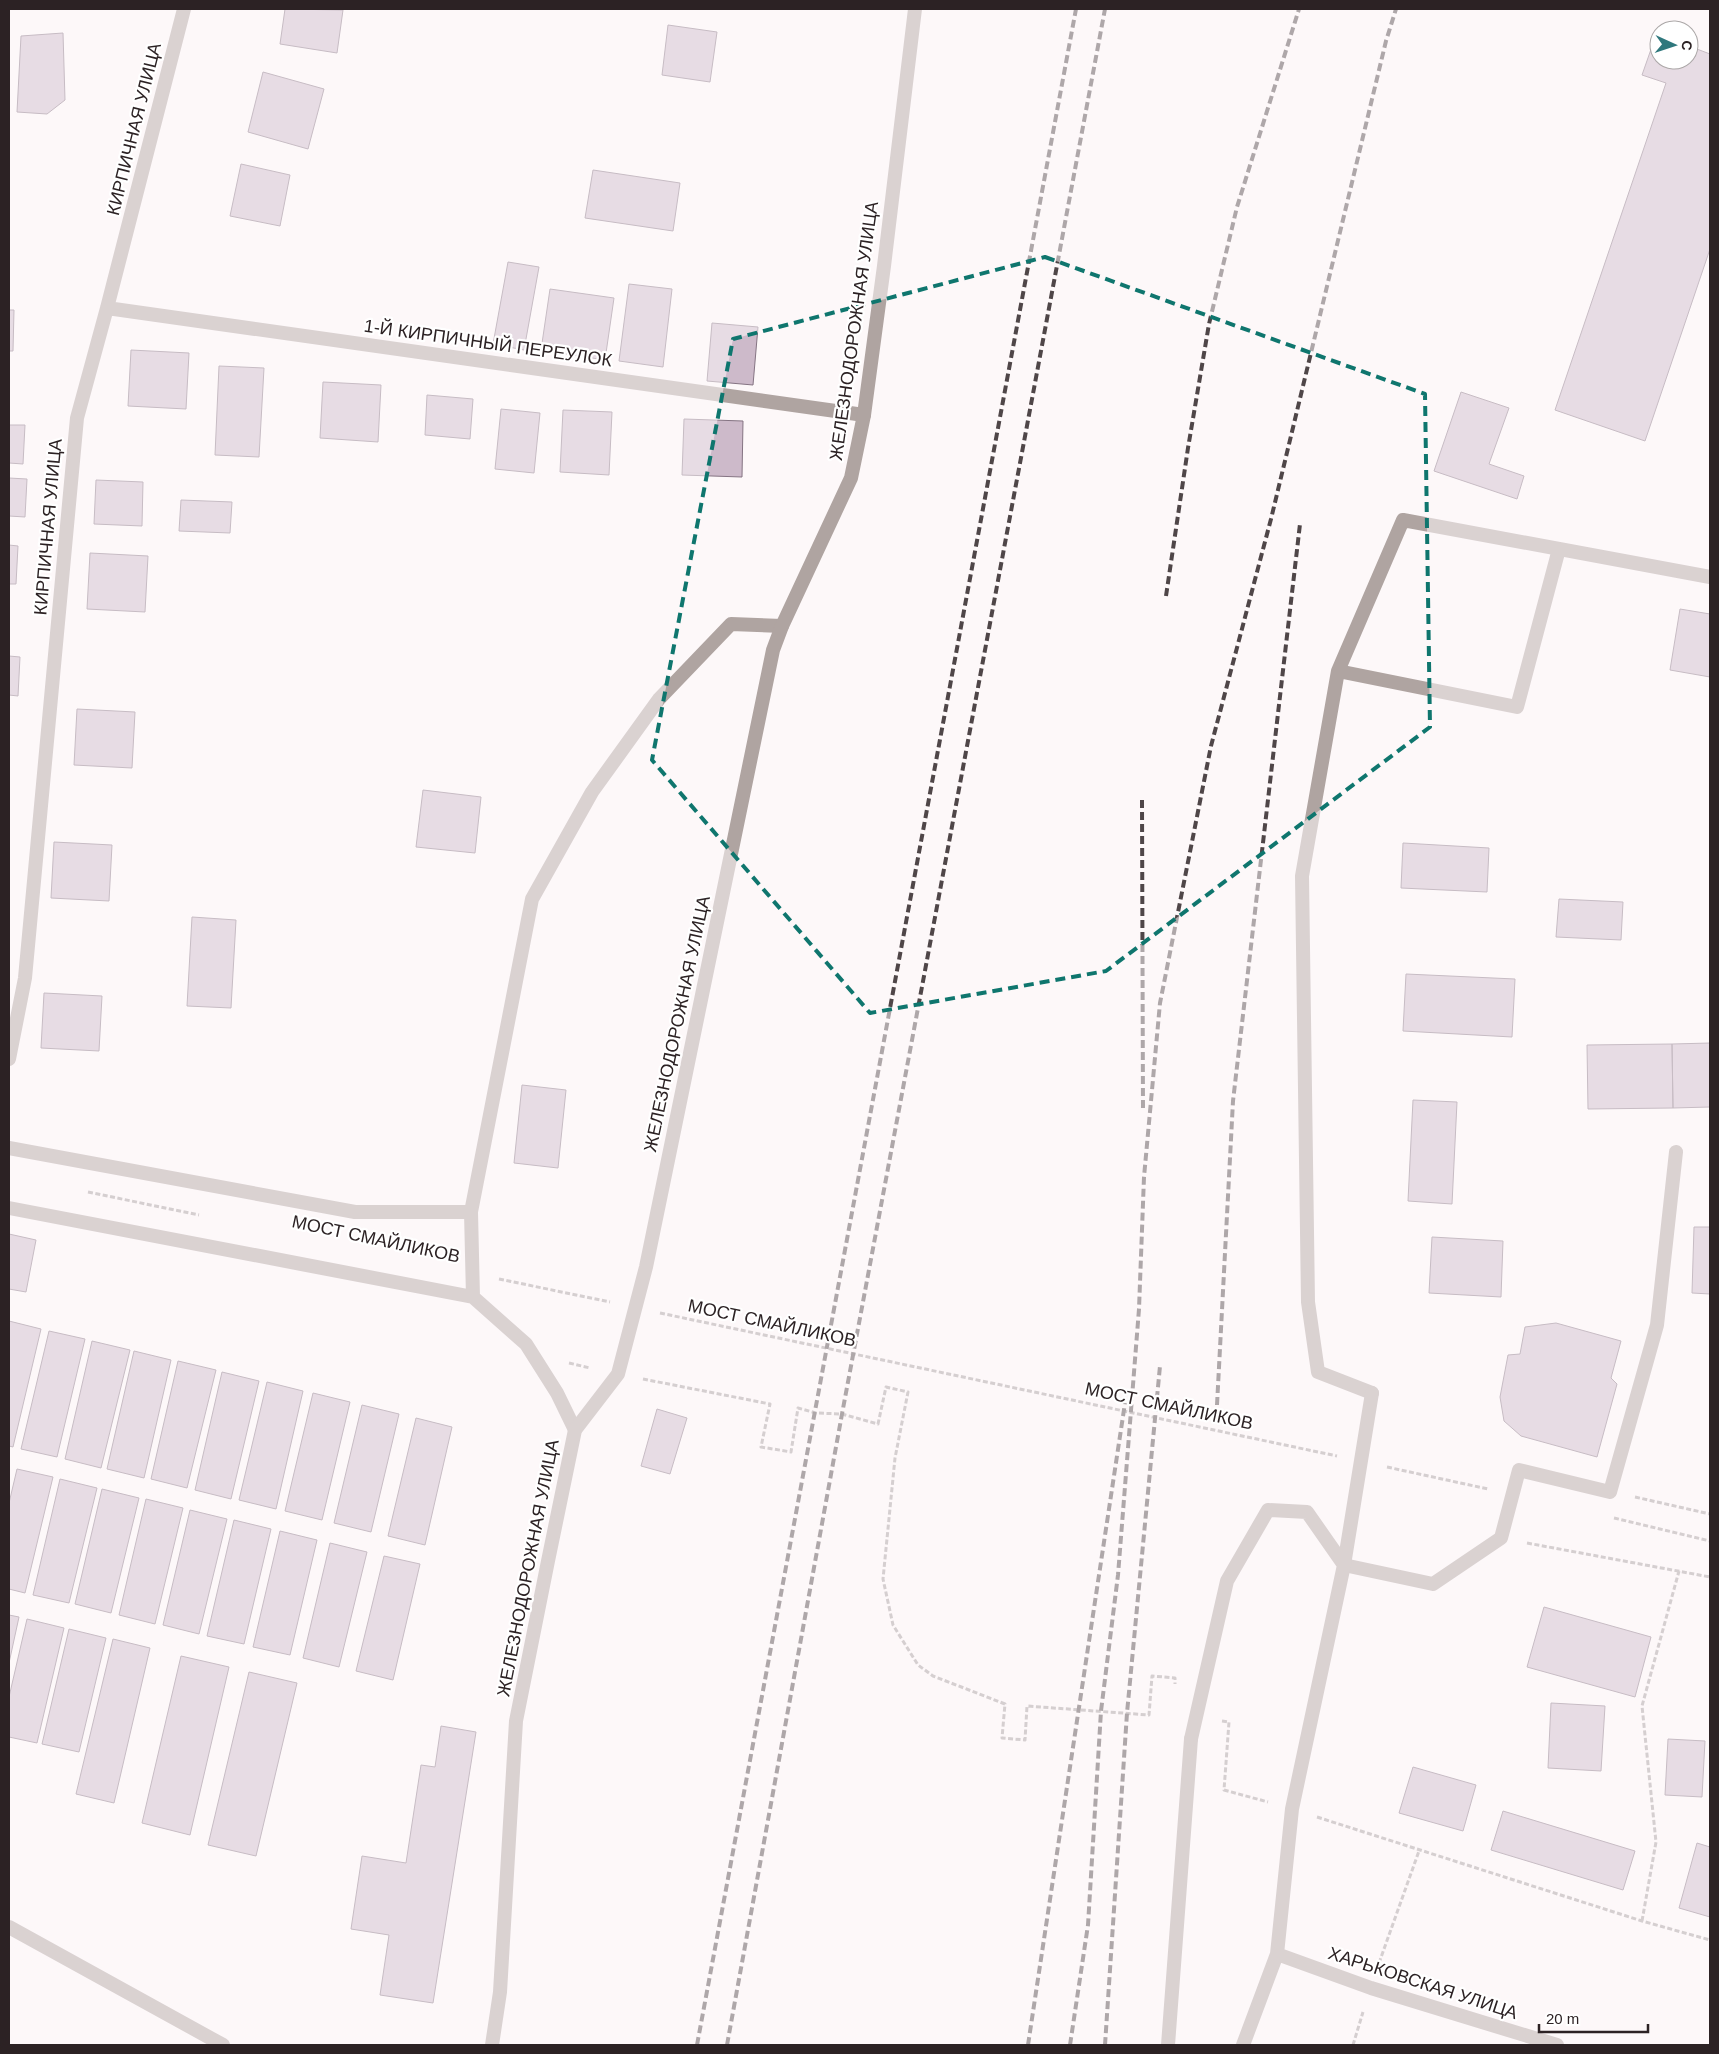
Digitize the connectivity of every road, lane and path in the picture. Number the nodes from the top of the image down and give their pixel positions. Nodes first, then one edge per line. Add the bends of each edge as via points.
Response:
1 (184, 9) edge
2 (915, 9) edge
3 (107, 308) junction
4 (864, 415) junction
5 (1558, 549) junction
6 (1710, 576) edge
7 (782, 626) junction
8 (1338, 671) junction
9 (9, 1060) edge
10 (9, 1148) edge
11 (1676, 1152) dead end
12 (87, 1192) dead end
13 (9, 1208) edge
14 (471, 1212) junction
15 (204, 1216) dead end
16 (496, 1278) dead end
17 (473, 1297) junction
18 (614, 1303) dead end
19 (652, 1311) dead end
20 (526, 1344) junction
21 (618, 1374) junction
22 (575, 1430) junction
23 (1345, 1458) dead end
24 (1384, 1466) dead end
25 (1452, 1480) dead end
26 (1610, 1492) junction
27 (1710, 1514) edge
28 (1501, 1538) junction
29 (1344, 1565) junction
30 (1678, 1571) junction
31 (1710, 1577) edge
32 (1174, 1688) dead end
33 (1195, 1718) junction
34 (1292, 1809) junction
35 (1418, 1850) junction
36 (1642, 1921) junction
37 (9, 1927) edge
38 (1710, 1940) edge
39 (1277, 1954) junction
40 (1370, 1988) junction
41 (223, 2045) edge
42 (492, 2045) edge
43 (1168, 2045) edge
44 (1244, 2045) edge
45 (1353, 2045) edge
46 (1557, 2045) edge

1 - 3 street, КИРПИЧНАЯ УЛИЦА
2 - 4 street, ЖЕЛЕЗНОДОРОЖНАЯ УЛИЦА
3 - 4 street, 1-Й КИРПИЧНЫЙ ПЕРЕУЛОК
3 - 9 street, КИРПИЧНАЯ УЛИЦА via 77,418 25,978
4 - 7 street, ЖЕЛЕЗНОДОРОЖНАЯ УЛИЦА via 851,478
5 - 6 street
5 - 8 street via 1403,520
5 - 8 street via 1517,707
7 - 14 street via 731,624 659,699 592,792 532,899
7 - 21 street, ЖЕЛЕЗНОДОРОЖНАЯ УЛИЦА via 773,650 646,1267
8 - 29 street via 1302,876 1308,1302 1318,1372 1372,1393
10 - 14 street via 355,1212
11 - 26 street via 1657,1324
12 - 15 path
13 - 17 street
14 - 17 street
16 - 18 path
17 - 20 street
19 - 23 path, МОСТ СМАЙЛИКОВ
20 - 21 path via 555,1360
20 - 22 street via 557,1393
21 - 22 street, ЖЕЛЕЗНОДОРОЖНАЯ УЛИЦА
21 - 32 path via 770,1404 761,1447 791,1452 798,1408 816,1413 842,1414 878,1424 886,1387 908,1392 895,1458 883,1579 893,1625 918,1664 933,1676 1006,1704 1002,1738 1026,1740 1027,1706 1149,1715 1152,1676 1175,1678
22 - 42 street, ЖЕЛЕЗНОДОРОЖНАЯ УЛИЦА via 516,1721 500,1992
24 - 25 path
26 - 27 path
26 - 28 street via 1519,1470
28 - 29 street via 1433,1584
28 - 30 path
29 - 33 street via 1307,1512 1268,1510 1227,1581
29 - 34 street
30 - 31 path
30 - 36 path via 1642,1706 1656,1842
33 - 34 path via 1229,1722 1224,1790
33 - 43 street via 1190,1739
34 - 35 path
34 - 39 street
35 - 36 path
35 - 40 path
36 - 38 path
37 - 41 street
39 - 40 street, ХАРЬКОВСКАЯ УЛИЦА
39 - 44 street
40 - 45 path
40 - 46 street, ХАРЬКОВСКАЯ УЛИЦА

